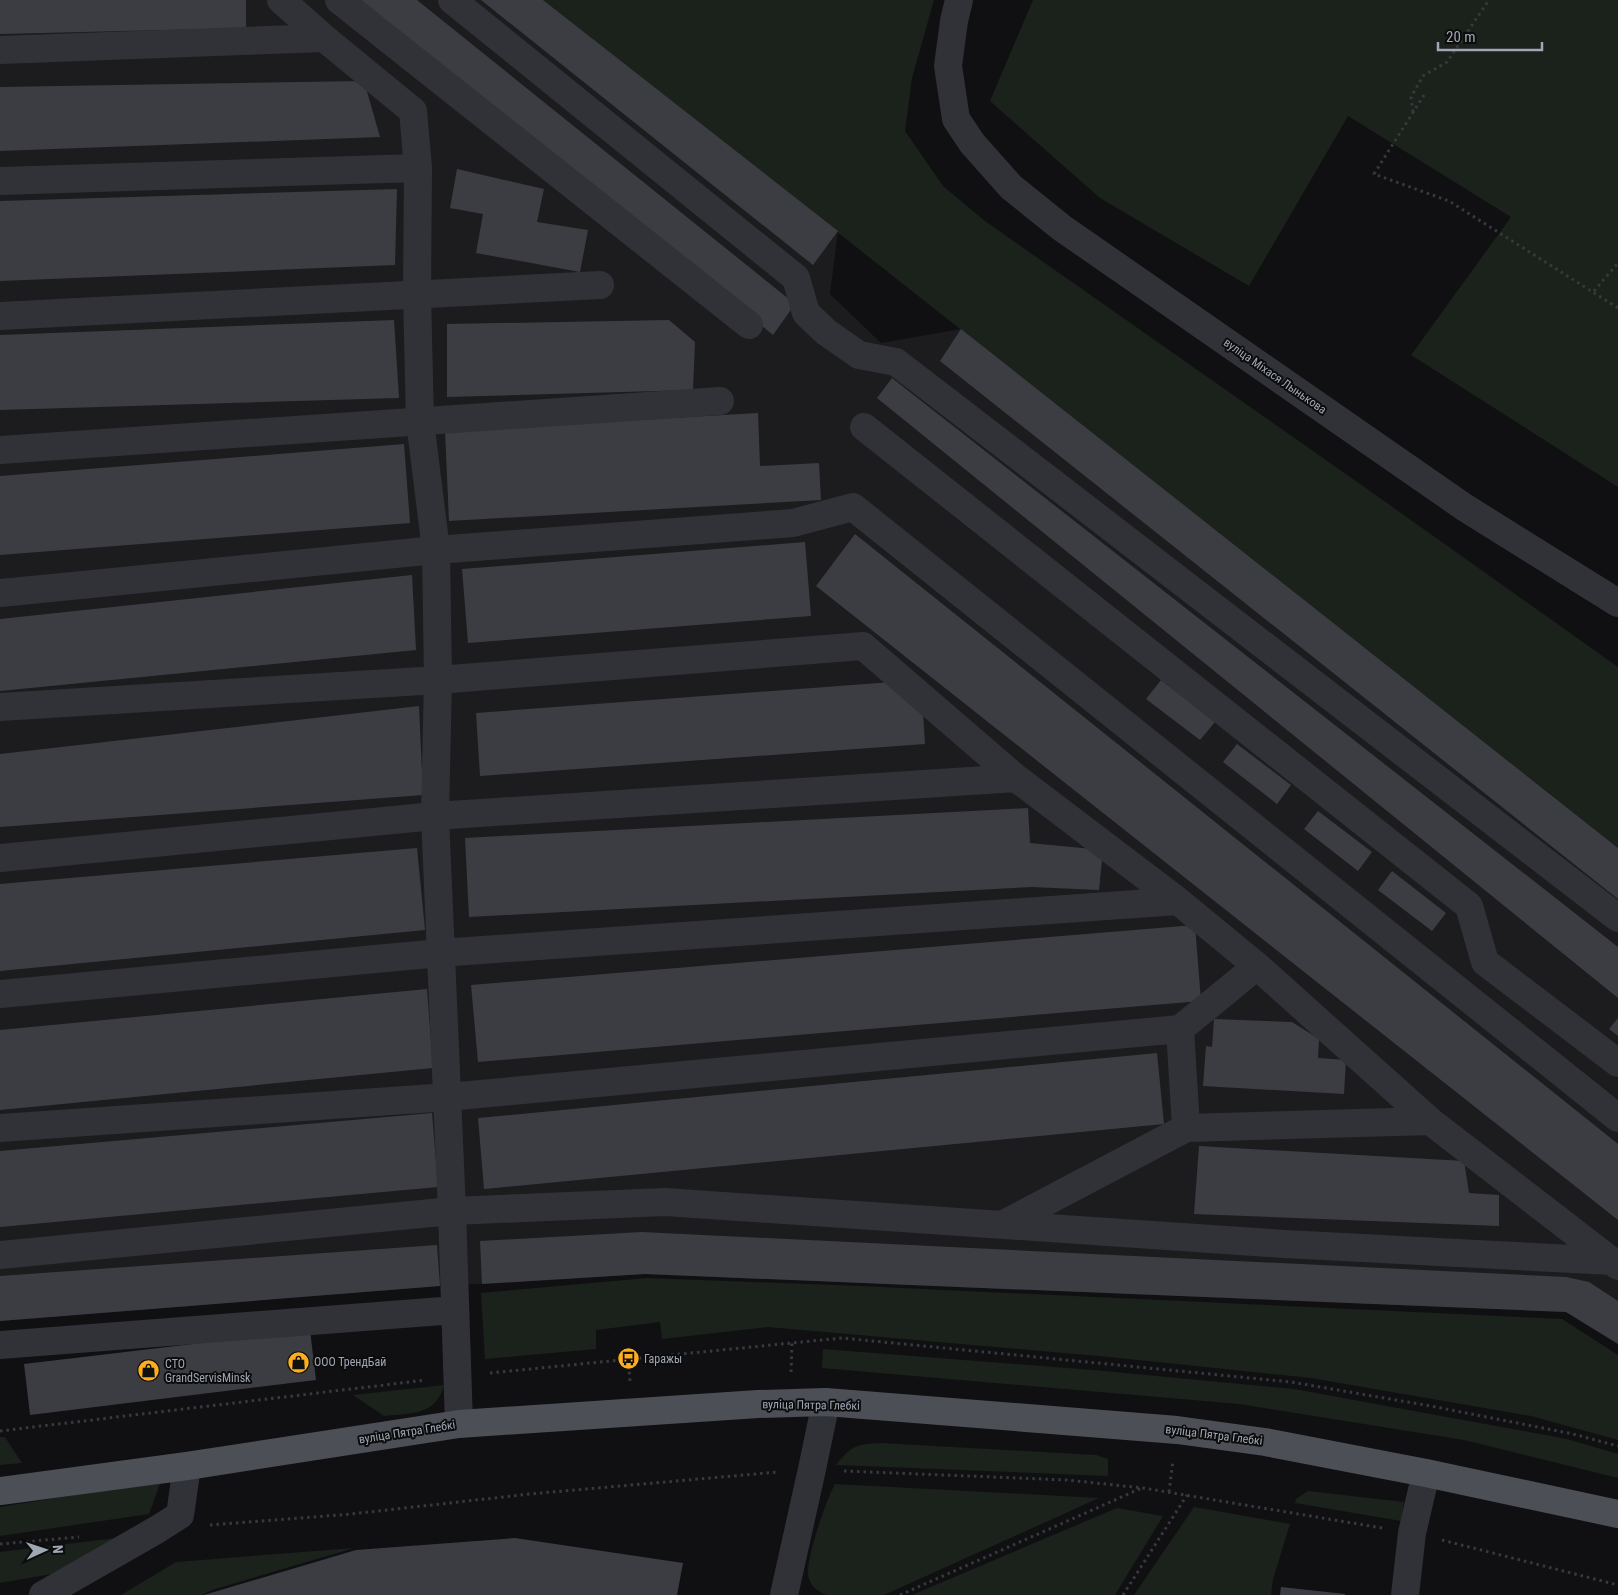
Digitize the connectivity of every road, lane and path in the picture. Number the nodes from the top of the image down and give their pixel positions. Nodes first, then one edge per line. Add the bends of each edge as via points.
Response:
1 (281, 0) edge
2 (339, 0) edge
3 (452, 0) edge
4 (959, 0) edge
5 (1489, 0) edge
6 (324, 38) junction
7 (0, 50) edge
8 (1424, 95) dead end
9 (1413, 112) junction
10 (418, 168) junction
11 (0, 182) edge
12 (1618, 263) edge
13 (600, 285) dead end
14 (1594, 291) junction
15 (417, 294) junction
16 (1618, 308) edge
17 (0, 316) edge
18 (749, 325) dead end
19 (720, 401) dead end
20 (420, 421) junction
21 (864, 427) dead end
22 (0, 450) edge
23 (436, 550) junction
24 (0, 593) edge
25 (1618, 603) edge
26 (438, 680) junction
27 (0, 707) edge
28 (1016, 778) junction
29 (435, 816) junction
30 (0, 858) edge
31 (1178, 901) junction
32 (1618, 918) edge
33 (440, 953) junction
34 (1257, 966) junction
35 (0, 994) edge
36 (1180, 1029) junction
37 (1618, 1064) edge
38 (448, 1097) junction
39 (1618, 1118) edge
40 (1430, 1121) junction
41 (0, 1128) edge
42 (1186, 1128) junction
43 (452, 1211) junction
44 (1002, 1225) junction
45 (0, 1255) edge
46 (1615, 1264) edge
47 (455, 1310) junction
48 (0, 1345) edge
49 (826, 1402) junction
50 (459, 1424) junction
51 (187, 1466) junction
52 (1426, 1473) junction
53 (1144, 1488) dead end
54 (0, 1491) edge
55 (1187, 1495) dead end
56 (1618, 1514) edge
57 (42, 1595) edge
58 (784, 1595) edge
59 (900, 1595) edge
60 (1122, 1595) edge
61 (1405, 1595) edge

1 - 6 street
2 - 18 street
3 - 32 street via 796,278 806,313 826,332 859,355 896,362
4 - 25 street, вуліца Міхася Лынькова via 948,66 956,119 972,143 1011,187 1062,228 1464,507
5 - 9 path via 1447,62 1423,76 1411,98
6 - 7 street
6 - 10 street via 413,111
8 - 9 path
9 - 14 path via 1374,174 1449,201
10 - 11 street
10 - 15 street
12 - 14 path
13 - 15 street
14 - 16 path
15 - 17 street
15 - 20 street
19 - 20 street
20 - 22 street
20 - 23 street
21 - 37 street via 1469,906 1485,962
23 - 24 street
23 - 26 street
23 - 39 street via 794,523 853,507
26 - 27 street
26 - 28 street via 863,646
26 - 29 street
28 - 29 street
28 - 31 street
29 - 30 street
29 - 33 street
31 - 33 street
31 - 34 street
33 - 35 street
33 - 38 street
34 - 36 street
34 - 40 street
36 - 38 street
36 - 42 street
38 - 41 street
38 - 43 street
40 - 42 street
40 - 46 street
42 - 44 street
43 - 44 street via 664,1202
43 - 45 street
43 - 47 street
44 - 46 street
47 - 48 street
47 - 50 street
49 - 50 main road, вуліца Пятра Глебкі
49 - 52 main road, вуліца Пятра Глебкі via 1178,1430 1265,1442
49 - 58 street
50 - 51 main road, вуліца Пятра Глебкі
51 - 54 main road, вуліца Пятра Глебкі
51 - 57 street via 180,1514
52 - 56 main road, вуліца Пятра Глебкі
52 - 61 street via 1412,1533
53 - 59 path
55 - 60 path

